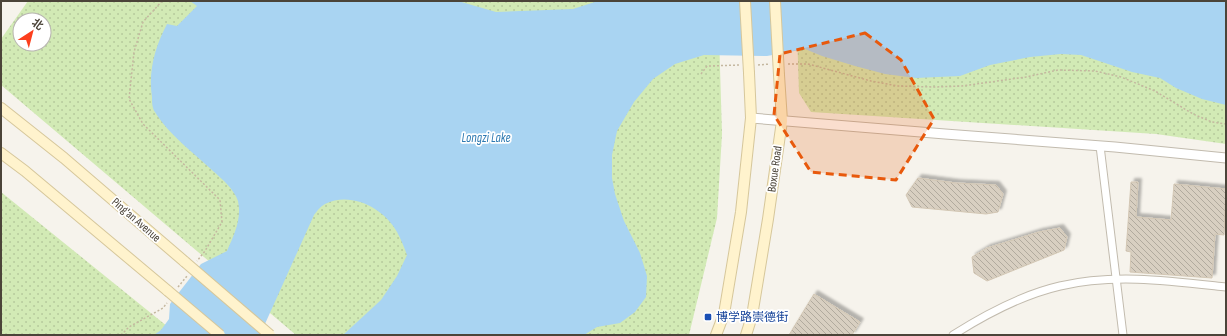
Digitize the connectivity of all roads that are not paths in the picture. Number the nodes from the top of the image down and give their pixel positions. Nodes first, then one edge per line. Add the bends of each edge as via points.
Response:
1 (745, 1) edge
2 (775, 1) edge
3 (1, 108) edge
4 (751, 118) junction
5 (782, 121) junction
6 (1100, 146) junction
7 (1, 153) edge
8 (1226, 158) edge
9 (1117, 280) junction
10 (1226, 287) edge
11 (220, 335) edge
12 (270, 335) edge
13 (716, 335) edge
14 (746, 335) edge
15 (953, 335) edge
16 (1121, 335) edge

1 - 4 main road, bridge
2 - 5 main road, Boxue Road, bridge
3 - 12 main road, Ping'an Avenue, bridge via 64,158
4 - 5 street
4 - 13 main road via 741,212 724,314
5 - 6 street
5 - 14 main road, Boxue Road via 767,227 752,316
6 - 8 street
6 - 9 street
7 - 11 main road, bridge via 172,290
9 - 10 street via 1172,281
9 - 15 street via 1093,280 1060,286 1025,297 986,314
9 - 16 street

